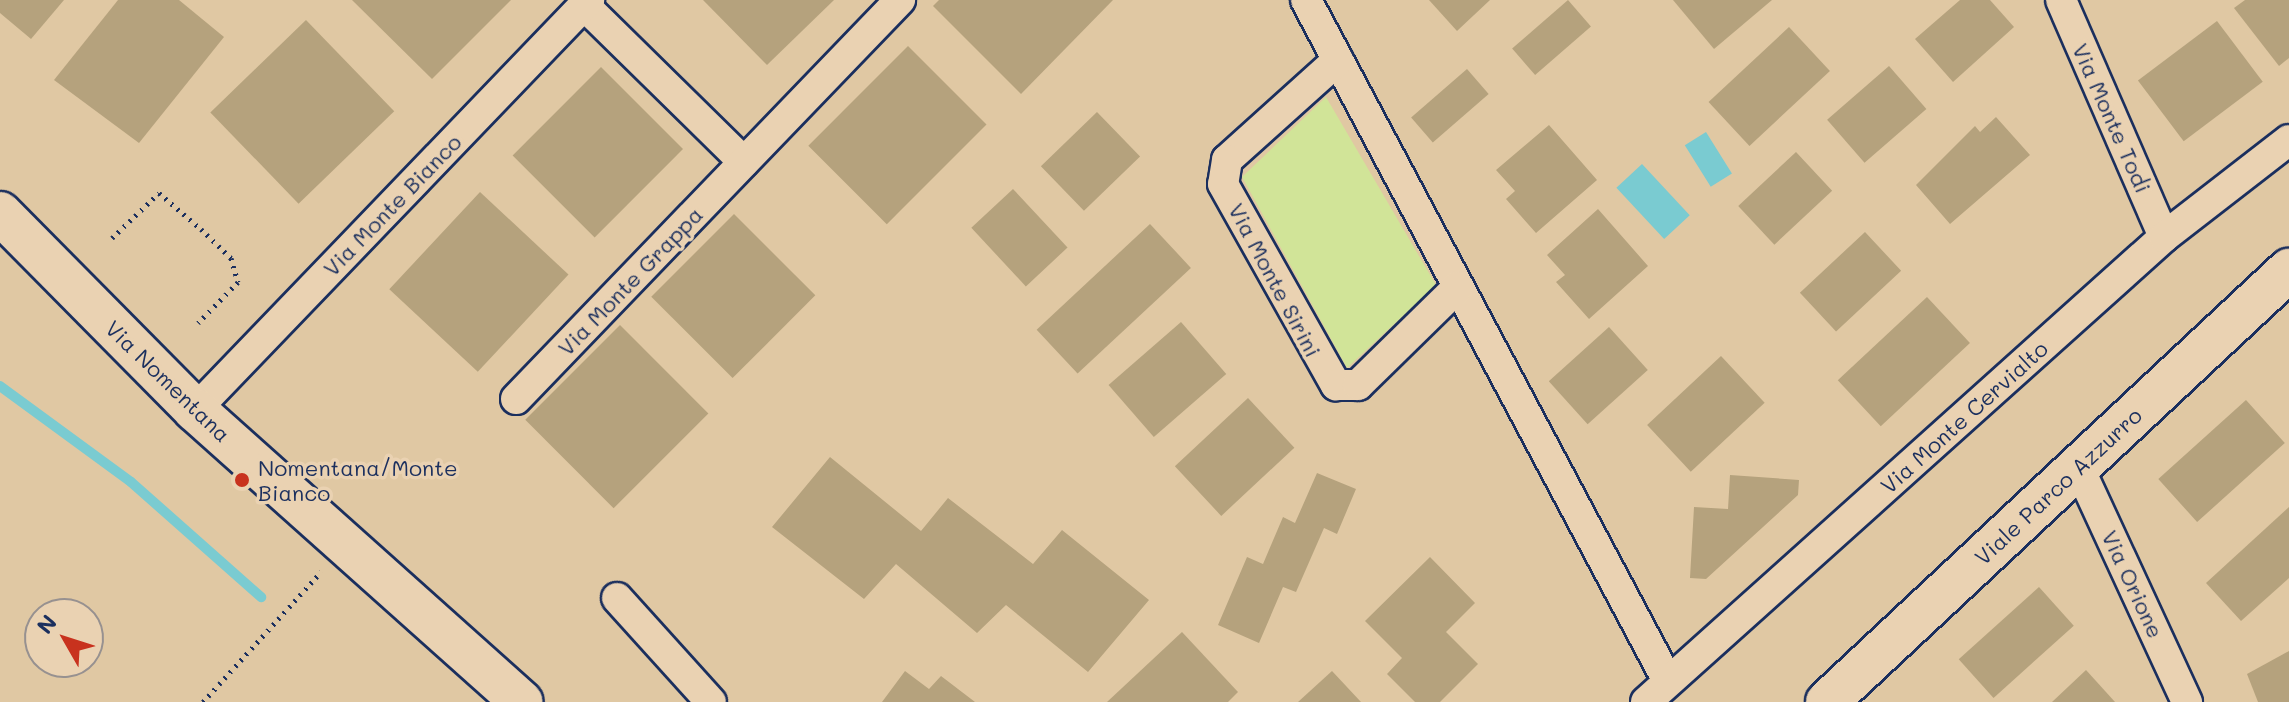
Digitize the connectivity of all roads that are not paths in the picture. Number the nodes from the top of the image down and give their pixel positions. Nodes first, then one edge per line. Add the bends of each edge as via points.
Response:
1 (900, 0) edge
2 (1306, 0) edge
3 (2061, 0) edge
4 (586, 3) edge
5 (1338, 60) junction
6 (2289, 140) edge
7 (744, 162) junction
8 (0, 213) edge
9 (2164, 237) junction
10 (2289, 270) edge
11 (1458, 287) junction
12 (516, 399) dead end
13 (195, 410) junction
14 (2078, 466) junction
15 (617, 598) dead end
16 (1668, 681) junction
17 (522, 702) edge
18 (711, 702) edge
19 (1646, 702) edge
20 (1827, 702) edge
21 (2187, 702) edge

1 - 7 street, Via Monte Grappa
2 - 5 street
3 - 9 street, Via Monte Todi
4 - 7 street
4 - 13 street, Via Monte Bianco
5 - 11 street
5 - 11 street, Via Monte Sirini via 1227,160 1223,184 1336,385 1358,385
6 - 9 street, Via Monte Cervialto
7 - 12 street, Via Monte Grappa
8 - 13 street, Via Nomentana
9 - 16 street, Via Monte Cervialto
10 - 14 street, Viale Parco Azzurro
11 - 16 street
13 - 17 street, Via Nomentana
14 - 20 street, Viale Parco Azzurro
14 - 21 street, Via Orione
15 - 18 street
16 - 19 street, Via Monte Cervialto

